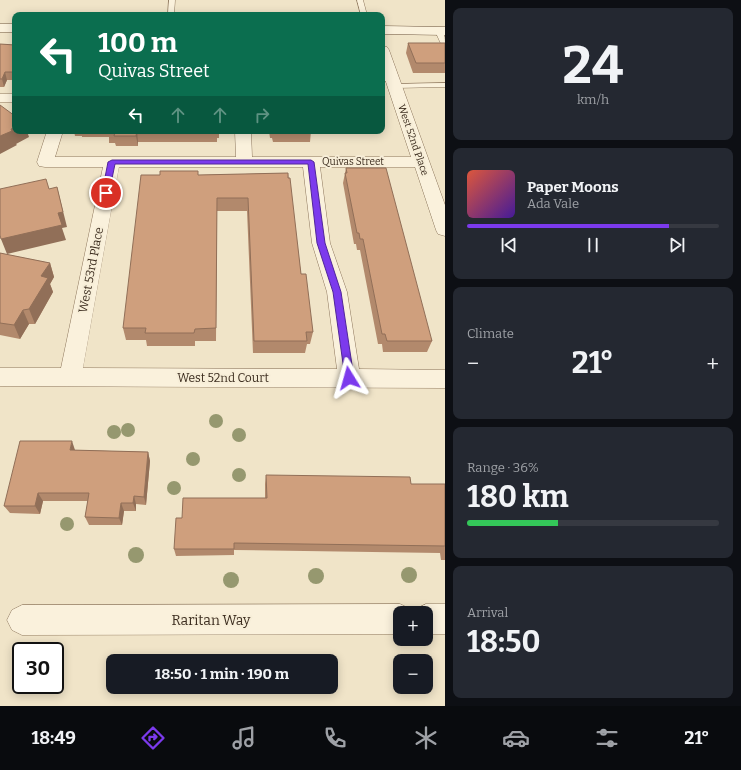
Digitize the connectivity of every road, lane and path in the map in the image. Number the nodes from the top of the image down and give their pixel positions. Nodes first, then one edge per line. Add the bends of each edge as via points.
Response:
1 (172, 0) edge
2 (360, 0) edge
3 (171, 12) edge
4 (363, 12) edge
5 (0, 28) edge
6 (12, 28) edge
7 (385, 30) edge
8 (442, 31) edge
9 (445, 44) edge
10 (385, 65) edge
11 (389, 81) edge
12 (445, 85) edge
13 (0, 98) edge
14 (12, 98) edge
15 (54, 134) edge
16 (243, 134) edge
17 (112, 162) junction
18 (244, 162) junction
19 (311, 162) junction
20 (421, 162) junction
21 (445, 230) edge
22 (0, 378) edge
23 (70, 378) junction
24 (349, 378) junction
25 (445, 379) edge
26 (393, 619) edge
27 (433, 619) edge
28 (445, 619) edge
29 (22, 620) dead end

1 - 3 lane
2 - 4 lane
5 - 6 street
7 - 8 street
8 - 9 lane
10 - 11 street, West 52nd Place
11 - 12 lane
11 - 20 street, West 52nd Place
13 - 14 street
15 - 17 street, Quivas Street via 45,162
16 - 18 street
17 - 18 street, Quivas Street
17 - 23 street, West 53rd Place
18 - 19 street, Quivas Street
19 - 20 street, Quivas Street
19 - 24 street via 321,243 337,292
20 - 21 street, West 52nd Place
22 - 23 street, West 52nd Court
23 - 24 street, West 52nd Court
24 - 25 street, West 52nd Court
26 - 29 street, Raritan Way
27 - 28 street

